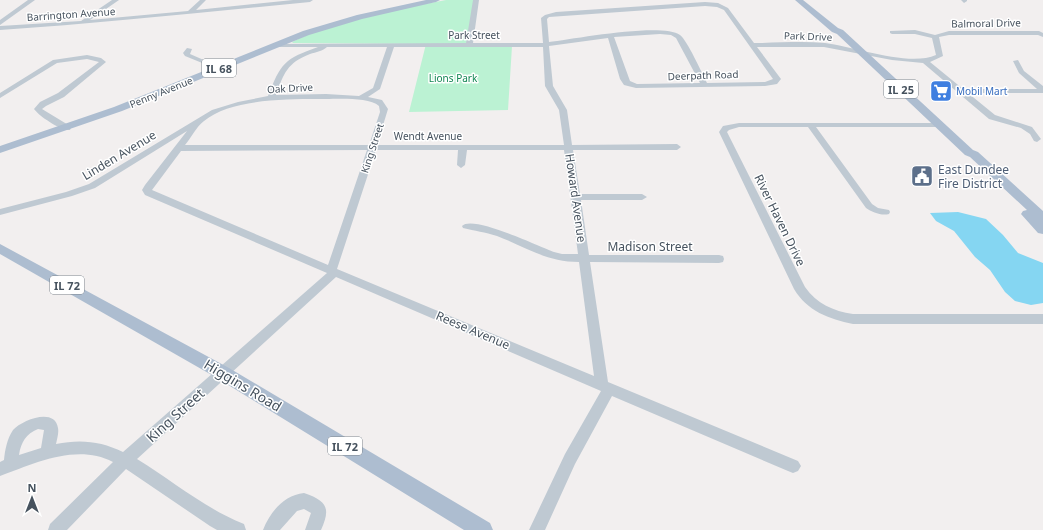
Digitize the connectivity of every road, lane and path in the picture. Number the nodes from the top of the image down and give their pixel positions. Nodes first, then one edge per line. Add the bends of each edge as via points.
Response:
1 (32, 0) edge
2 (116, 0) edge
3 (203, 0) edge
4 (310, 0) edge
5 (436, 0) edge
6 (476, 0) edge
7 (799, 0) edge
8 (807, 0) edge
9 (296, 1) edge
10 (189, 13) junction
11 (0, 23) edge
12 (82, 23) junction
13 (0, 28) edge
14 (840, 32) junction
15 (892, 32) dead end
16 (1041, 34) edge
17 (611, 36) junction
18 (936, 37) junction
19 (276, 45) junction
20 (331, 45) junction
21 (391, 45) junction
22 (469, 45) junction
23 (545, 45) junction
24 (753, 45) junction
25 (189, 49) dead end
26 (863, 53) junction
27 (924, 60) junction
28 (1016, 61) dead end
29 (219, 68) junction
30 (704, 85) junction
31 (1043, 90) edge
32 (961, 91) junction
33 (0, 96) edge
34 (362, 97) junction
35 (271, 98) junction
36 (200, 120) junction
37 (939, 124) junction
38 (810, 125) junction
39 (67, 128) junction
40 (1037, 139) dead end
41 (372, 147) junction
42 (463, 147) junction
43 (568, 147) junction
44 (677, 147) dead end
45 (2, 148) edge
46 (179, 148) junction
47 (969, 153) junction
48 (461, 165) dead end
49 (576, 197) junction
50 (642, 197) dead end
51 (0, 212) edge
52 (885, 212) dead end
53 (1043, 218) edge
54 (467, 226) dead end
55 (1043, 230) edge
56 (0, 248) edge
57 (719, 259) dead end
58 (584, 260) junction
59 (333, 272) junction
60 (1043, 319) edge
61 (223, 373) junction
62 (606, 387) junction
63 (48, 453) junction
64 (124, 461) junction
65 (793, 466) dead end
66 (5, 467) edge
67 (56, 530) edge
68 (238, 530) edge
69 (271, 530) edge
70 (313, 530) edge
71 (483, 530) edge
72 (537, 530) edge

1 - 11 street
2 - 12 street
3 - 10 street
4 - 9 street, Barrington Avenue
5 - 19 main road, Penny Avenue / IL 68 via 360,17
6 - 22 street
7 - 14 main road, IL 25
8 - 14 main road, IL 25 via 842,30
9 - 10 street, Barrington Avenue
10 - 12 street, Barrington Avenue
12 - 13 street, Barrington Avenue
14 - 26 main road, IL 25
15 - 18 street via 915,32
16 - 18 street, Balmoral Drive via 949,33
17 - 23 street, Park Street
17 - 30 street, Park Street via 672,33 679,37
17 - 30 street, Deerpath Road via 624,79 631,85
18 - 27 street, Balmoral Drive via 940,56
19 - 20 street, Park Street
19 - 29 main road, Penny Avenue / IL 68
20 - 21 street, Park Street
20 - 35 street via 285,66 280,72
21 - 22 street, Park Street
21 - 34 street via 376,88
22 - 23 street, Park Street
23 - 24 street, Howard Avenue via 543,19 547,16 705,4 726,8
23 - 43 street, Howard Avenue via 550,87 563,108
24 - 26 street, Park Drive via 824,45
24 - 30 street, Deerpath Road via 775,75 777,79 774,82
25 - 29 street via 187,55
26 - 27 street, Balmoral Drive
26 - 37 main road, IL 25
27 - 32 street
28 - 31 street via 1021,72
29 - 39 main road, Penny Avenue / IL 68
31 - 32 street
32 - 40 street via 992,116 1025,127 1035,133
33 - 39 street via 55,61 82,57 100,59 103,62 61,95 38,109
34 - 35 street, Oak Drive
34 - 41 street, King Street via 378,102 384,107
35 - 36 street, Oak Drive via 221,109
36 - 46 street
36 - 51 street, Linden Avenue via 92,186
37 - 38 street, River Haven Drive
37 - 47 main road, IL 25
38 - 52 street via 869,206
38 - 60 street, River Haven Drive via 738,125 723,131 800,290 809,300 828,313 853,319
39 - 45 main road, Penny Avenue / IL 68
41 - 42 street, Wendt Avenue
41 - 46 street, Wendt Avenue
41 - 59 street, King Street
42 - 43 street, Wendt Avenue
42 - 48 street
43 - 44 street, Wendt Avenue
43 - 49 street, Howard Avenue
46 - 59 street, Reese Avenue via 147,192
47 - 53 main road, IL 25 via 974,154
47 - 55 main road, IL 25 via 966,155
49 - 50 street
49 - 58 street, Howard Avenue
54 - 58 street, Madison Street via 482,228 556,257
56 - 61 main road, Higgins Road / IL 72
57 - 58 street, Madison Street
58 - 62 street, Howard Avenue
59 - 61 street, King Street
59 - 62 street, Reese Avenue
61 - 64 street, King Street
61 - 71 main road, Higgins Road / IL 72
62 - 65 street, Reese Avenue
62 - 72 street
63 - 64 street via 73,449 96,450 108,452
63 - 66 street
63 - 66 street via 51,428 49,424 35,424 23,430 16,438
64 - 67 street, King Street
64 - 68 street via 197,510
69 - 70 street via 292,503 305,501 319,510

